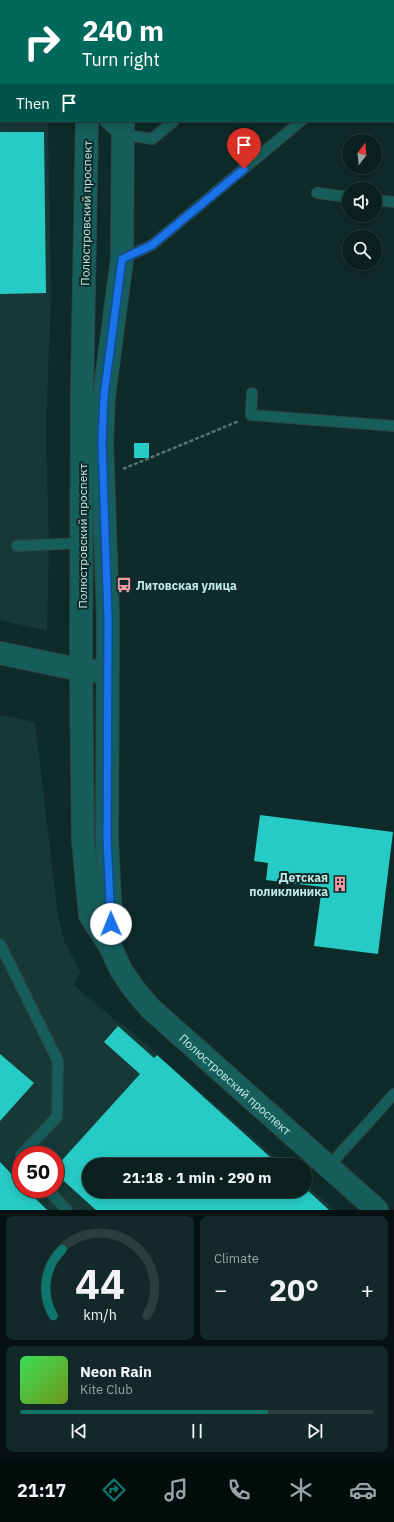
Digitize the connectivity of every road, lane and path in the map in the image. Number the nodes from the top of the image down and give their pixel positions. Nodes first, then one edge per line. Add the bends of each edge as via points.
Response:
1 (87, 122) edge
2 (106, 122) edge
3 (173, 122) edge
4 (300, 122) edge
5 (124, 127) edge
6 (317, 193) dead end
7 (342, 196) edge
8 (382, 201) edge
9 (394, 202) edge
10 (122, 259) junction
11 (252, 393) dead end
12 (251, 415) junction
13 (394, 426) edge
14 (119, 471) dead end
15 (82, 543) junction
16 (17, 546) dead end
17 (0, 654) edge
18 (81, 670) junction
19 (107, 671) junction
20 (0, 944) edge
21 (110, 946) junction
22 (394, 1094) edge
23 (29, 1146) edge
24 (328, 1167) junction
25 (56, 1198) edge
26 (67, 1210) edge
27 (377, 1210) edge

1 - 15 main road, Полюстровский проспект
2 - 5 lane via 111,128
3 - 5 lane via 152,139
4 - 10 lane via 152,245
5 - 10 main road, Полюстровский проспект
6 - 7 lane
8 - 9 lane
10 - 19 main road, Полюстровский проспект via 103,404
11 - 12 lane
12 - 13 lane
12 - 14 path
15 - 16 lane
15 - 18 main road, Полюстровский проспект
17 - 18 main road
18 - 19 main road
18 - 21 main road, Полюстровский проспект via 86,884 90,915
19 - 21 main road, Полюстровский проспект via 107,838 112,913
20 - 23 lane via 58,1061 56,1117
21 - 24 main road, Полюстровский проспект via 121,970 150,1008
22 - 24 lane
24 - 27 main road, Полюстровский проспект
25 - 26 lane

